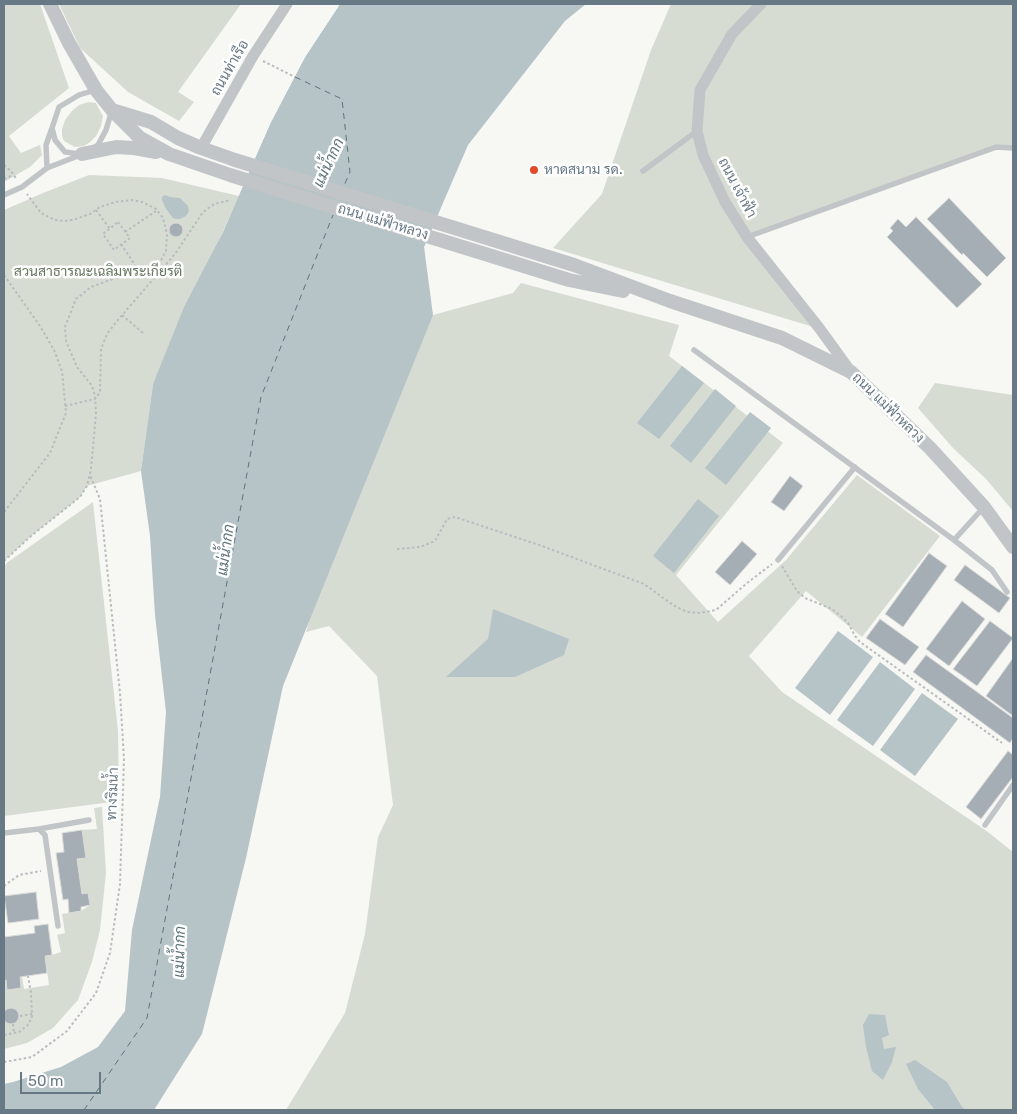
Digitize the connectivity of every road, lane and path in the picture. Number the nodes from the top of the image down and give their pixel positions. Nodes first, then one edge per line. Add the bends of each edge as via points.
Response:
1 (50, 4) edge
2 (286, 4) edge
3 (761, 4) edge
4 (253, 56) junction
5 (294, 77) dead end
6 (96, 90) junction
7 (112, 110) junction
8 (52, 128) junction
9 (697, 131) junction
10 (201, 148) junction
11 (1013, 148) edge
12 (82, 154) junction
13 (169, 154) junction
14 (4, 165) edge
15 (47, 168) junction
16 (643, 170) dead end
17 (4, 179) edge
18 (4, 195) edge
19 (30, 198) dead end
20 (231, 200) dead end
21 (96, 209) junction
22 (157, 210) junction
23 (110, 229) junction
24 (125, 232) junction
25 (747, 238) junction
26 (121, 244) junction
27 (161, 260) junction
28 (166, 264) junction
29 (139, 271) junction
30 (4, 275) edge
31 (670, 300) junction
32 (122, 316) junction
33 (144, 334) dead end
34 (694, 350) dead end
35 (851, 372) junction
36 (95, 399) junction
37 (65, 406) junction
38 (855, 467) junction
39 (90, 475) junction
40 (984, 507) junction
41 (4, 512) edge
42 (954, 540) junction
43 (1013, 547) edge
44 (397, 549) dead end
45 (778, 560) junction
46 (4, 561) edge
47 (1007, 592) dead end
48 (1002, 743) dead end
49 (1013, 785) edge
50 (89, 820) dead end
51 (985, 825) dead end
52 (39, 829) junction
53 (4, 833) edge
54 (41, 871) dead end
55 (4, 886) edge
56 (58, 926) dead end
57 (28, 976) dead end
58 (32, 1014) junction
59 (20, 1016) dead end
60 (13, 1024) dead end
61 (14, 1033) junction
62 (4, 1034) edge
63 (4, 1062) edge

1 - 6 street, ถนน แม่ฟ้าหลวง
2 - 4 street, ถนนท่าเรือ
3 - 9 street, ถนน เจ้าฟ้า via 732,34 700,90
4 - 5 path
4 - 10 street, ถนนท่าเรือ
6 - 7 street, ถนน แม่ฟ้าหลวง
6 - 8 lane via 79,95 59,107
7 - 10 street, ถนน แม่ฟ้าหลวง via 152,122
7 - 12 lane via 98,145
7 - 13 street, ถนน แม่ฟ้าหลวง via 140,138
8 - 12 lane via 55,140 65,152
8 - 15 lane via 46,145
9 - 16 lane
9 - 25 street, ถนน เจ้าฟ้า via 703,155 725,202
10 - 31 street, ถนน แม่ฟ้าหลวง via 574,265
11 - 25 lane via 996,147
12 - 13 street via 116,147
12 - 15 lane
13 - 31 street, ถนน แม่ฟ้าหลวง via 569,280
14 - 17 path via 13,175
15 - 18 lane via 22,187
19 - 21 path via 41,213 55,220 73,220
20 - 28 path via 214,204 203,212
21 - 22 path via 132,200
21 - 23 path
22 - 24 path
22 - 27 path via 167,234 166,251
23 - 24 path via 118,222
23 - 26 path via 103,234 114,250
24 - 26 path via 130,238
25 - 35 street, ถนน เจ้าฟ้า
26 - 29 path
27 - 28 path
27 - 29 path via 155,266
28 - 32 path
29 - 36 path via 91,287 76,299 65,327 66,341 77,367 92,386
30 - 37 path via 54,350 62,371
31 - 35 street, ถนน แม่ฟ้าหลวง via 782,338
32 - 33 path
32 - 36 path via 107,334 102,349 100,392
34 - 38 lane
35 - 40 street, ถนน แม่ฟ้าหลวง via 930,448
36 - 37 path
36 - 39 path
37 - 41 path via 66,413 50,452
38 - 42 lane
38 - 45 lane
39 - 46 path via 80,496
39 - 63 path, ทางริมน้ำ via 100,499 124,758 120,884 110,953 96,993 67,1031 32,1057
40 - 42 lane
40 - 43 street, ถนน แม่ฟ้าหลวง
42 - 47 lane via 992,570
44 - 45 path via 420,547 435,541 447,519 455,517 644,584 687,612 716,610
45 - 48 path via 805,598 832,609 848,623 860,642
49 - 51 lane
50 - 52 lane
52 - 53 lane
52 - 56 lane via 46,840
54 - 55 path via 19,875
57 - 58 path
58 - 59 path
58 - 61 path via 30,1024
60 - 61 path
61 - 62 path

